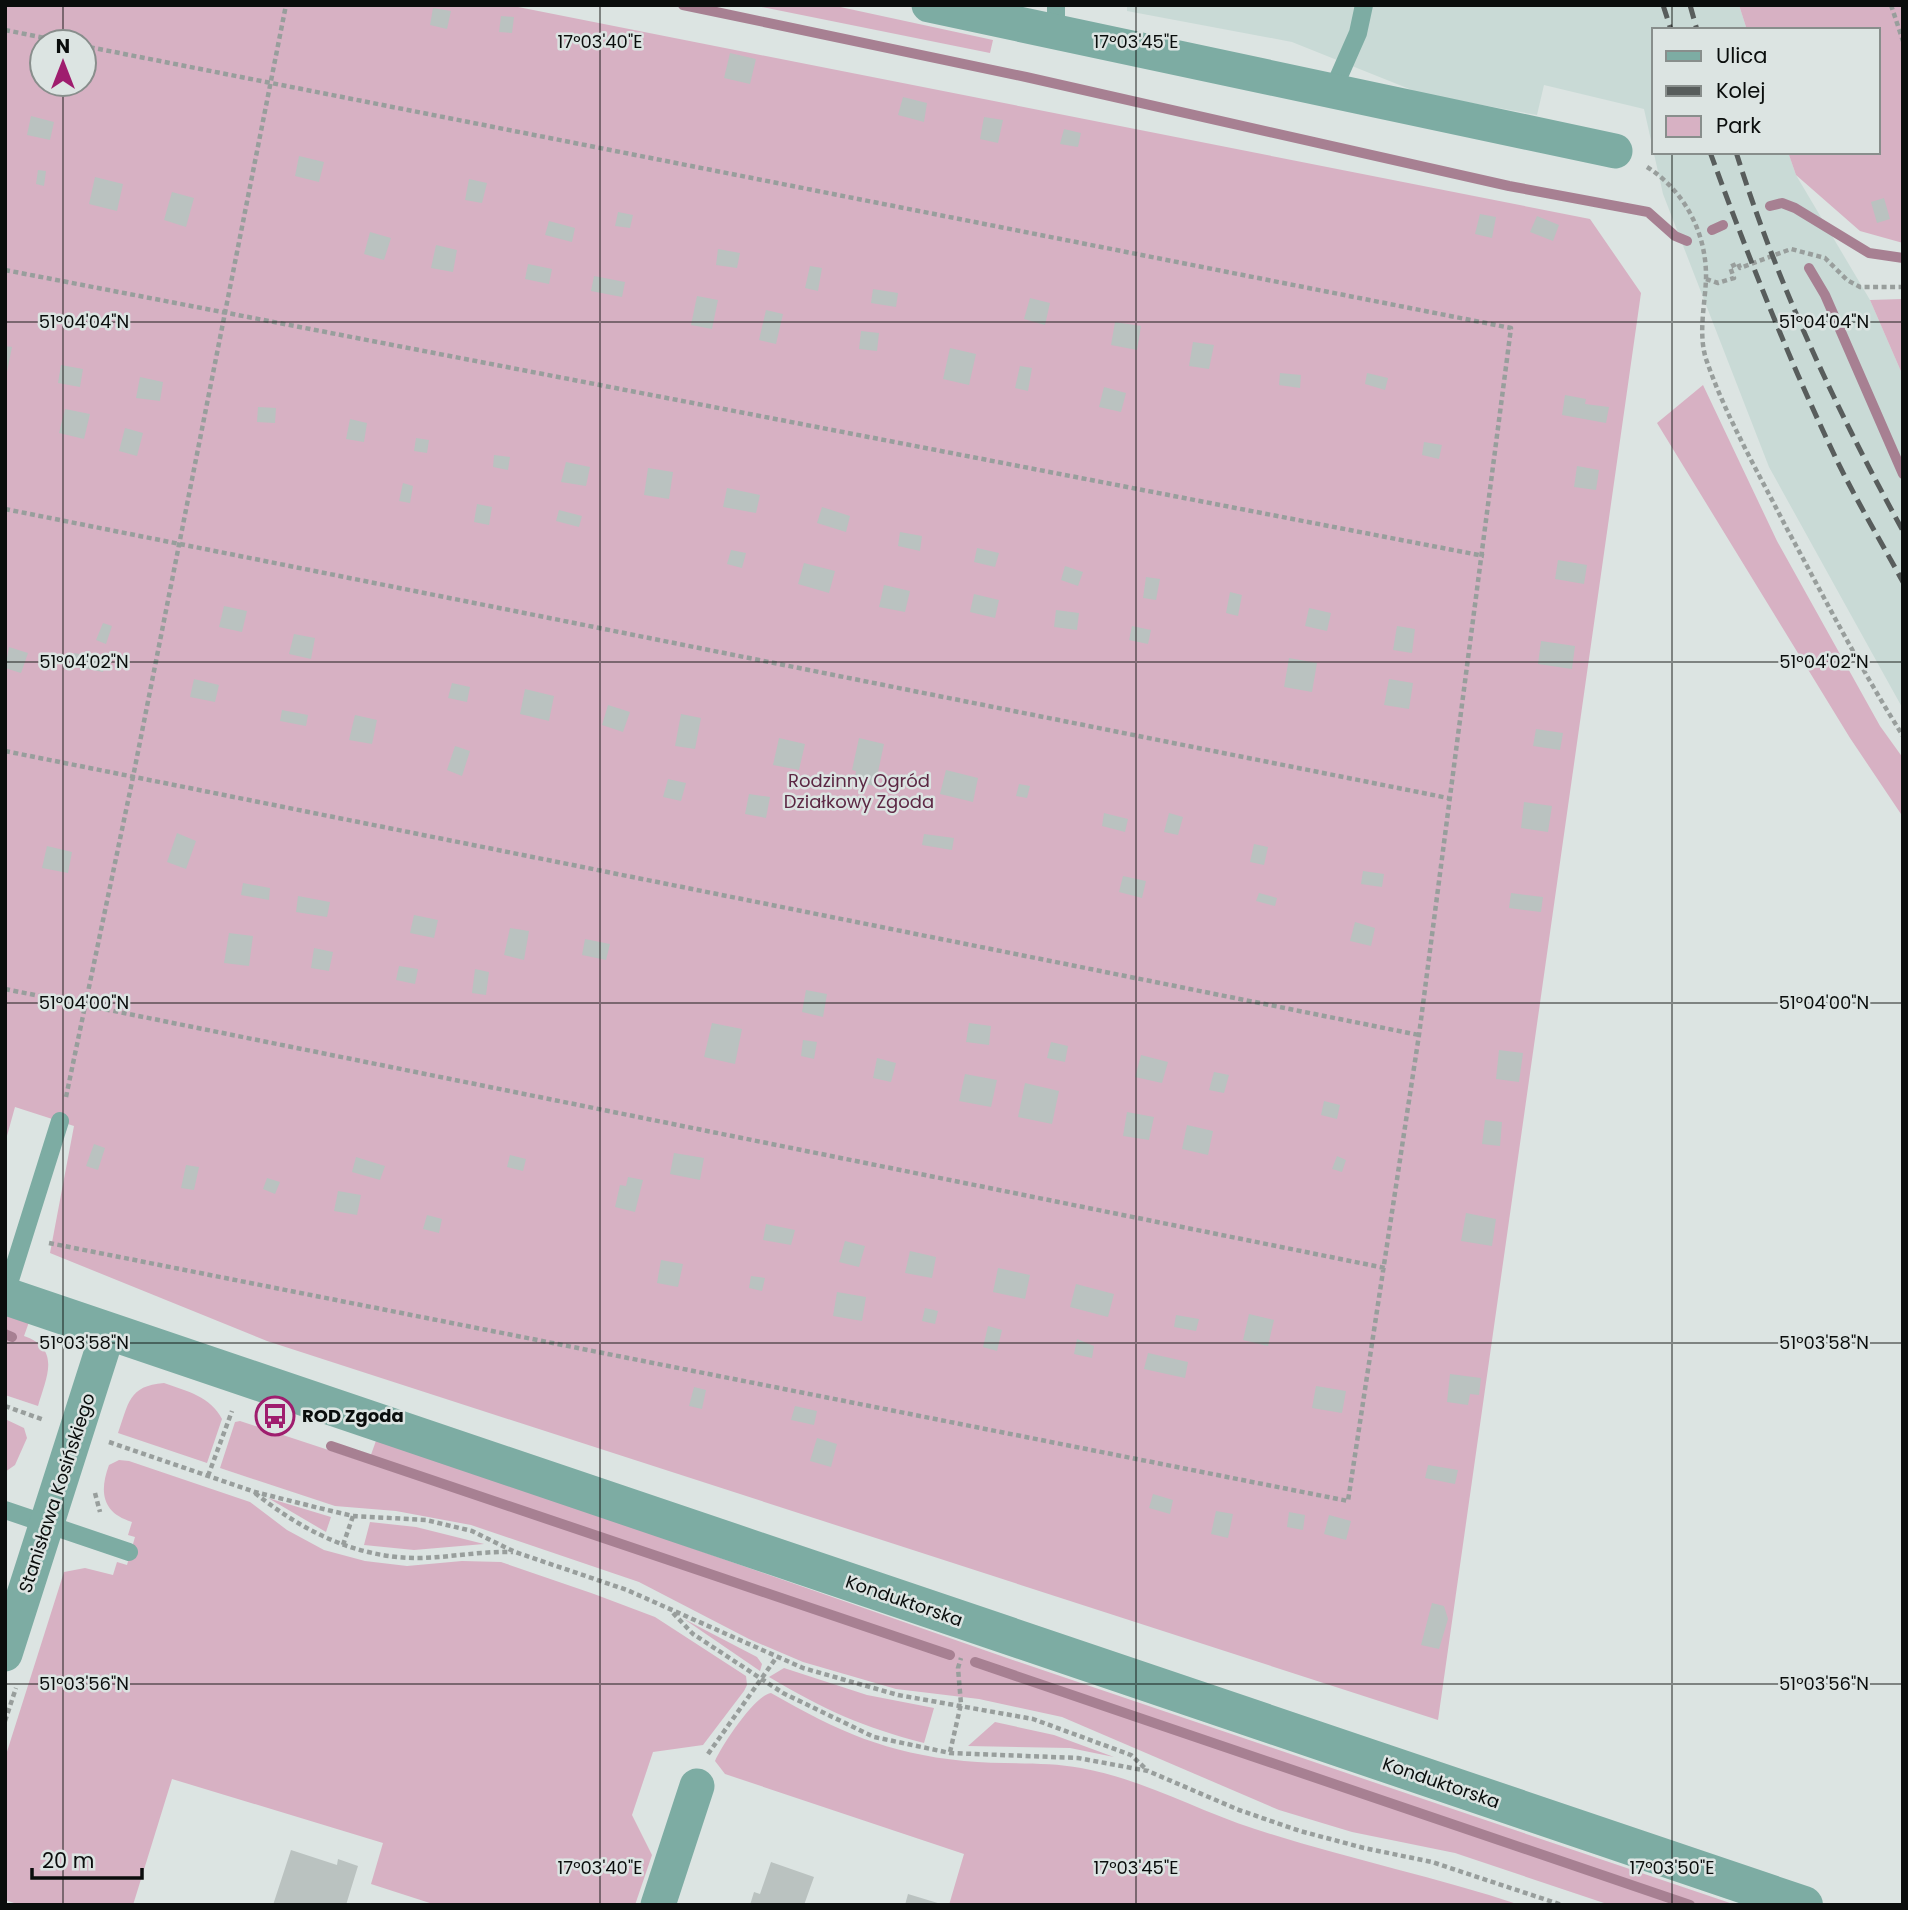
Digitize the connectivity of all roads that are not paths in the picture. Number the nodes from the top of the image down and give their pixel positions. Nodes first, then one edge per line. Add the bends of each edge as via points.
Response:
1 (929, 5) edge
2 (1364, 5) edge
3 (1056, 18) edge
4 (1332, 92) junction
5 (1615, 151) road end
6 (60, 1121) road end
7 (5, 1296) edge
8 (108, 1332) junction
9 (5, 1510) edge
10 (47, 1523) junction
11 (130, 1552) dead end
12 (5, 1654) edge
13 (697, 1786) road end
14 (658, 1905) edge
15 (1804, 1905) edge

1 - 3 street
2 - 4 lane via 1358,33
3 - 4 street
4 - 5 street
6 - 7 lane
7 - 8 street, Konduktorska
8 - 10 street, Stanisława Kosińskiego
8 - 15 street, Konduktorska
9 - 10 lane
10 - 11 lane
10 - 12 street, Stanisława Kosińskiego
13 - 14 street

